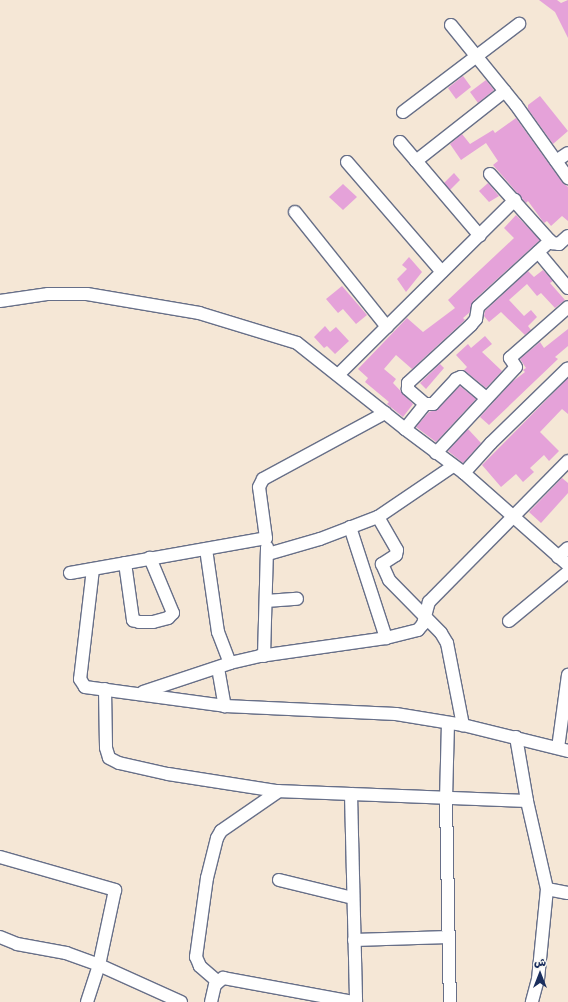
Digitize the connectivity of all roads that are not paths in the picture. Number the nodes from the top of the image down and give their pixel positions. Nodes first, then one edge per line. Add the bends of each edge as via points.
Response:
1 (519, 24) dead end
2 (451, 25) dead end
3 (478, 57) junction
4 (505, 91) junction
5 (403, 112) dead end
6 (400, 142) dead end
7 (568, 153) edge
8 (416, 161) junction
9 (556, 161) junction
10 (348, 162) dead end
11 (490, 174) dead end
12 (568, 178) edge
13 (516, 200) junction
14 (295, 212) dead end
15 (480, 236) junction
16 (568, 236) edge
17 (550, 241) junction
18 (538, 252) junction
19 (442, 272) junction
20 (568, 288) edge
21 (0, 301) edge
22 (568, 307) edge
23 (387, 327) junction
24 (568, 368) edge
25 (338, 375) junction
26 (486, 398) junction
27 (425, 404) junction
28 (385, 413) junction
29 (405, 429) junction
30 (436, 453) junction
31 (568, 461) edge
32 (453, 466) junction
33 (464, 473) junction
34 (378, 517) junction
35 (512, 518) junction
36 (350, 527) junction
37 (266, 538) junction
38 (568, 548) edge
39 (206, 549) junction
40 (268, 554) junction
41 (150, 558) junction
42 (558, 558) junction
43 (125, 563) junction
44 (568, 565) edge
45 (93, 569) junction
46 (568, 572) edge
47 (70, 573) dead end
48 (297, 599) dead end
49 (266, 601) junction
50 (425, 618) junction
51 (509, 621) dead end
52 (386, 638) junction
53 (264, 656) junction
54 (230, 663) junction
55 (218, 668) junction
56 (568, 675) edge
57 (105, 689) junction
58 (140, 693) junction
59 (225, 706) junction
60 (448, 723) junction
61 (463, 725) junction
62 (516, 737) junction
63 (563, 749) edge
64 (279, 791) junction
65 (351, 794) junction
66 (446, 800) junction
67 (527, 801) junction
68 (0, 857) edge
69 (279, 880) dead end
70 (547, 889) junction
71 (568, 893) edge
72 (353, 898) junction
73 (0, 937) edge
74 (449, 937) junction
75 (354, 940) junction
76 (99, 965) junction
77 (217, 981) junction
78 (288, 997) edge
79 (87, 1002) edge
80 (181, 1002) edge
81 (211, 1002) edge
82 (355, 1002) edge
83 (450, 1002) edge
84 (532, 1002) edge

1 - 3 street
2 - 3 street
3 - 4 street
3 - 5 street
4 - 8 street
4 - 9 street
6 - 8 street
7 - 9 street
8 - 15 street
9 - 12 street
10 - 19 street
11 - 13 street
13 - 15 street
13 - 17 street
14 - 23 street
15 - 19 street
16 - 17 street via 557,245
17 - 18 street
18 - 20 street
18 - 27 street via 478,307 471,325 408,383 408,389
19 - 23 street
21 - 25 street via 48,294 87,294 199,313 297,343
22 - 26 street via 510,358 516,366
23 - 25 street
24 - 33 street
25 - 28 street
26 - 27 street via 460,377 431,406
26 - 30 street
27 - 29 street
28 - 29 street
28 - 37 street via 263,479 259,487
29 - 30 street
30 - 32 street
31 - 35 street
32 - 33 street
32 - 34 street
33 - 35 street
34 - 36 street
34 - 50 street via 398,553 382,566 392,585
35 - 42 street
35 - 50 street via 428,602
36 - 40 street via 292,549
36 - 52 street
37 - 39 street
37 - 40 street
38 - 42 street
39 - 41 street
39 - 54 street via 218,632
40 - 49 street
41 - 43 street
41 - 43 street via 173,613 168,618 153,622 133,620
42 - 44 street
43 - 45 street
45 - 47 street
45 - 57 street via 80,679 85,687
46 - 51 street
48 - 49 street
49 - 53 street
50 - 52 street via 418,630
50 - 61 street via 447,642
52 - 53 street
53 - 54 street
54 - 55 street
55 - 58 street
55 - 59 street
56 - 63 street
57 - 58 street
57 - 64 street via 106,748 109,758 113,761 175,775
58 - 59 street
59 - 60 street via 396,714
60 - 61 street
60 - 66 street
61 - 62 street
62 - 63 street
62 - 67 street
64 - 65 street
64 - 77 street via 221,831 217,838 207,878 196,957 200,966
65 - 66 street
65 - 72 street
66 - 67 street
66 - 74 street
67 - 70 street
68 - 76 street via 115,890
69 - 72 street
70 - 71 street
70 - 84 street via 538,979
72 - 75 street
73 - 76 street via 17,944 66,953
74 - 75 street
74 - 83 street
75 - 82 street
76 - 79 street
76 - 80 street
77 - 78 street via 227,978
77 - 81 street
78 - 82 street

